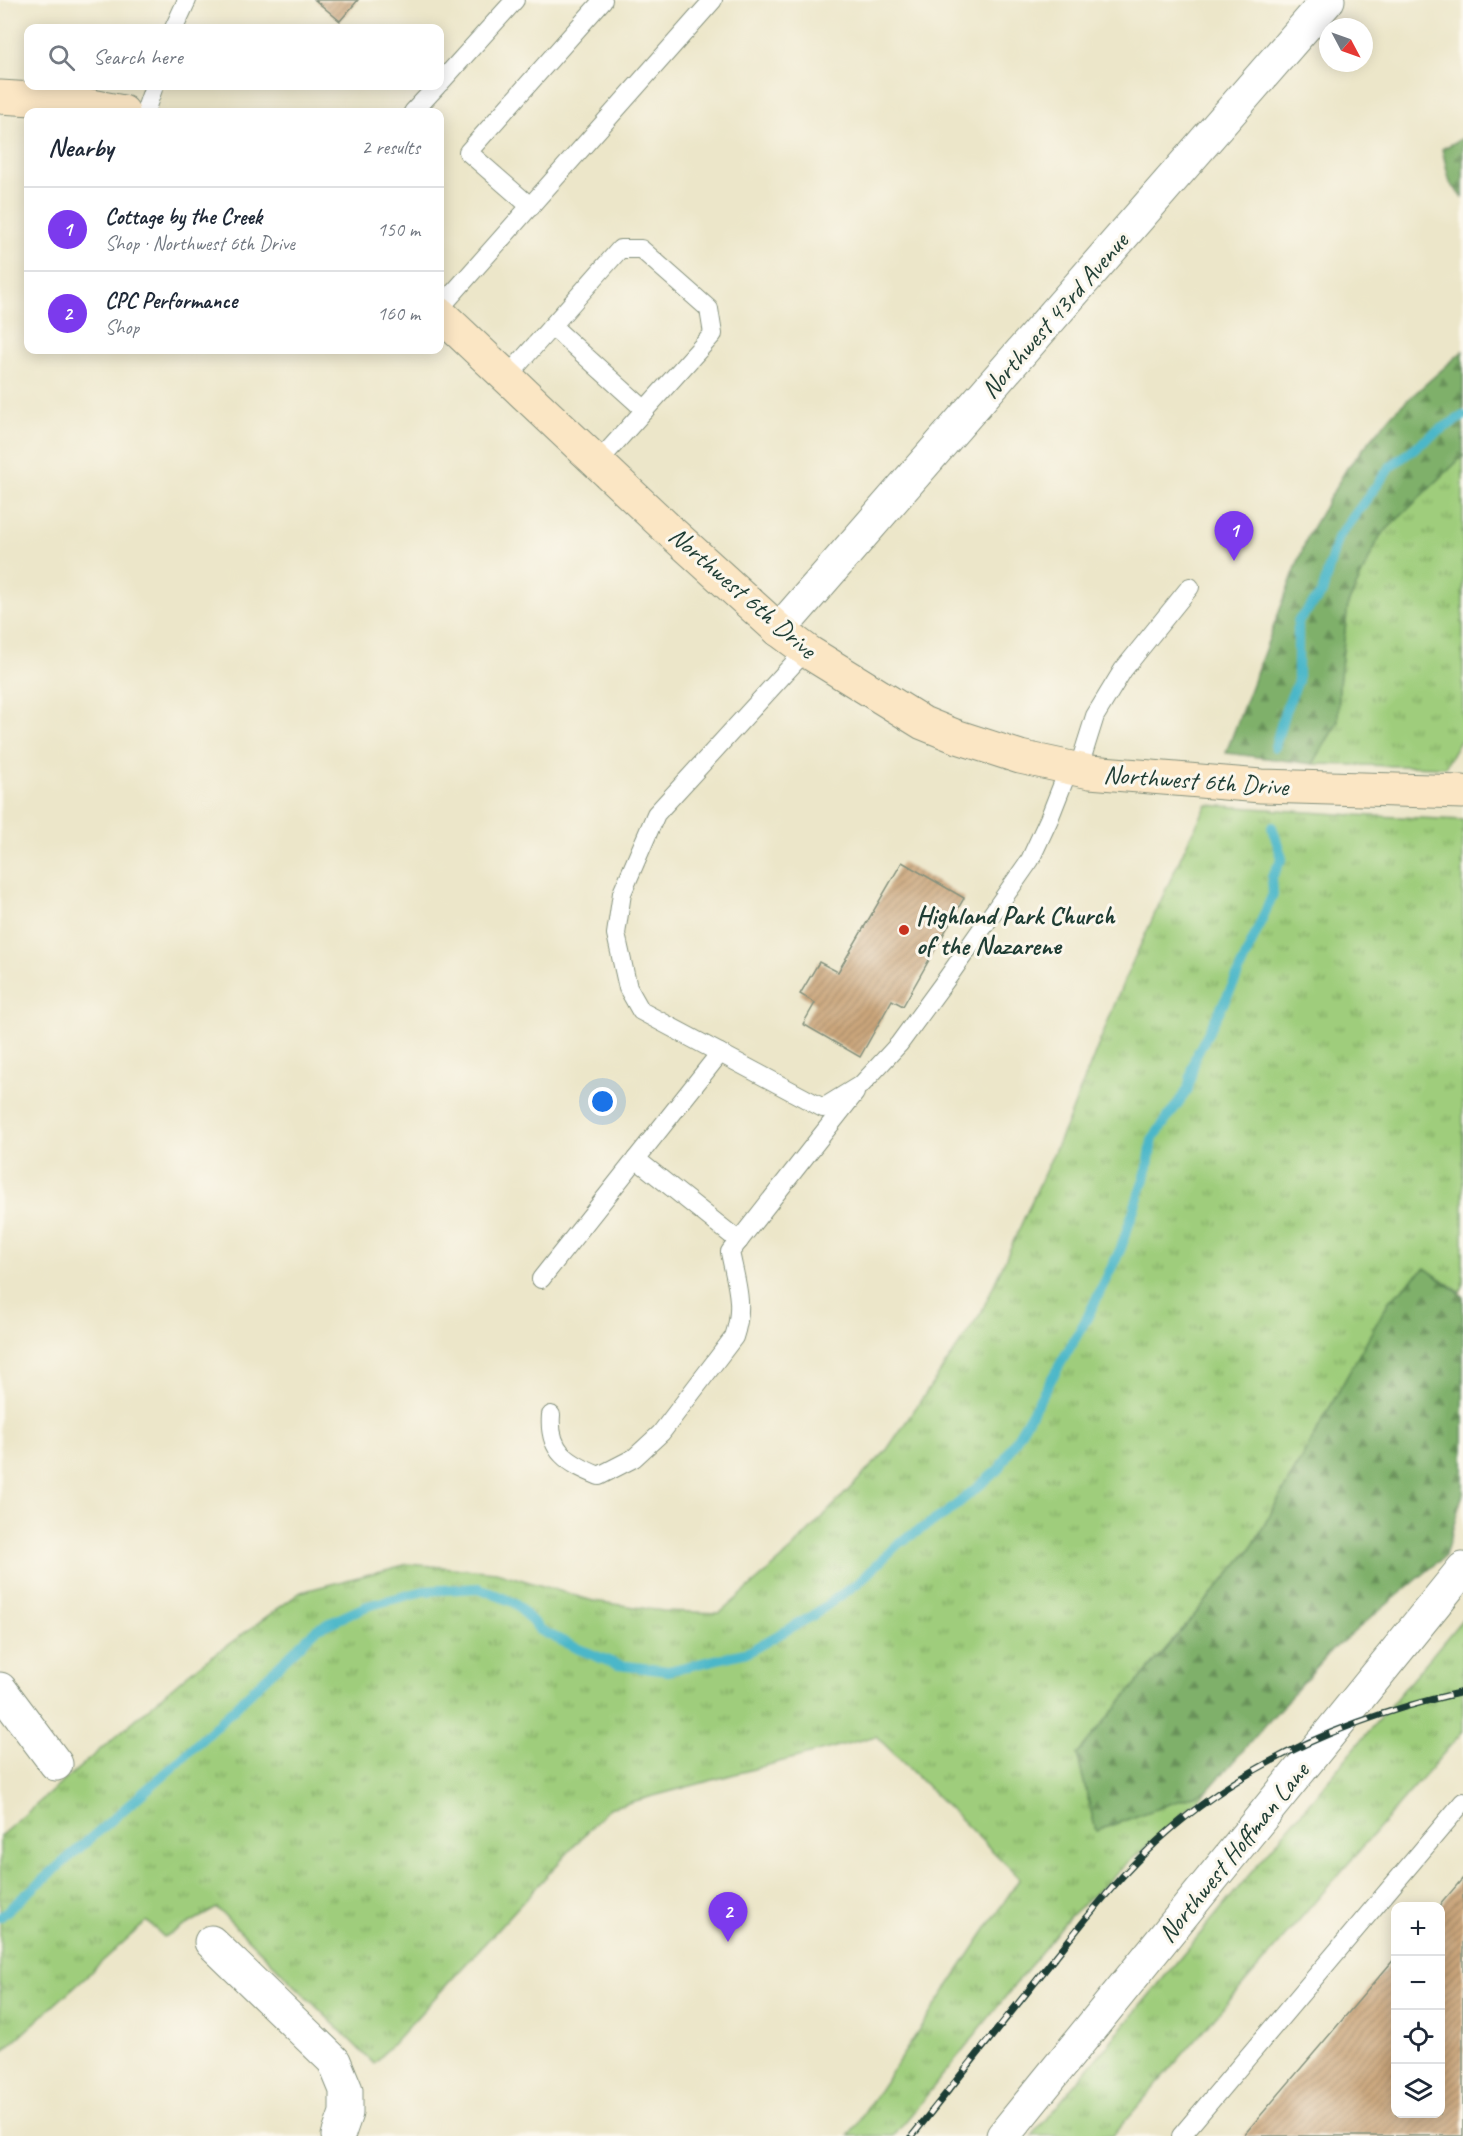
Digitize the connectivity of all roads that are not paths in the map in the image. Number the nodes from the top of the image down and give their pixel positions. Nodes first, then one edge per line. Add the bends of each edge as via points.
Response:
1 (187, 0) edge
2 (514, 0) edge
3 (603, 0) edge
4 (713, 0) edge
5 (1328, 0) edge
6 (176, 24) edge
7 (444, 77) edge
8 (0, 85) edge
9 (153, 90) edge
10 (433, 90) edge
11 (0, 97) edge
12 (35, 99) junction
13 (102, 108) edge
14 (146, 108) edge
15 (417, 108) edge
16 (531, 207) junction
17 (444, 304) edge
18 (444, 318) edge
19 (552, 326) junction
20 (507, 376) junction
21 (645, 410) junction
22 (598, 462) junction
23 (1190, 587) dead end
24 (779, 630) junction
25 (806, 650) junction
26 (1073, 769) junction
27 (1463, 792) edge
28 (720, 1053) junction
29 (862, 1084) junction
30 (636, 1159) junction
31 (739, 1241) junction
32 (541, 1279) dead end
33 (551, 1415) dead end
34 (1463, 1569) edge
35 (0, 1689) edge
36 (56, 1764) dead end
37 (1463, 1802) edge
38 (211, 1942) dead end
39 (338, 2136) edge
40 (1003, 2136) edge
41 (1181, 2136) edge

1 - 6 lane
2 - 7 lane
3 - 16 lane via 468,152
4 - 16 lane
5 - 24 street, Northwest 43rd Avenue
8 - 12 main road
9 - 14 lane
10 - 15 lane
11 - 12 main road
12 - 13 main road
16 - 17 lane
18 - 20 main road, Northwest 6th Drive
19 - 20 lane
19 - 21 lane
19 - 21 lane via 620,249 641,249 709,309 714,334
20 - 22 main road, Northwest 6th Drive
21 - 22 lane
22 - 24 main road, Northwest 6th Drive
23 - 26 lane via 1123,670 1095,716
24 - 25 main road, Northwest 6th Drive
25 - 26 main road, Northwest 6th Drive via 923,723 997,750
25 - 28 lane via 656,814 622,893 616,934 628,987 641,1011
26 - 27 main road, Northwest 6th Drive via 1261,786
26 - 29 lane via 1030,860 899,1044
28 - 29 lane via 823,1108
28 - 30 lane
29 - 31 lane
30 - 31 lane
30 - 32 lane
31 - 33 lane via 730,1252 740,1295 740,1321 734,1337 661,1433 634,1458 599,1476 573,1465 558,1450 550,1431
34 - 40 street, Northwest Hoffman Lane
35 - 36 street
37 - 41 lane
38 - 39 street via 334,2061 345,2090 346,2113

